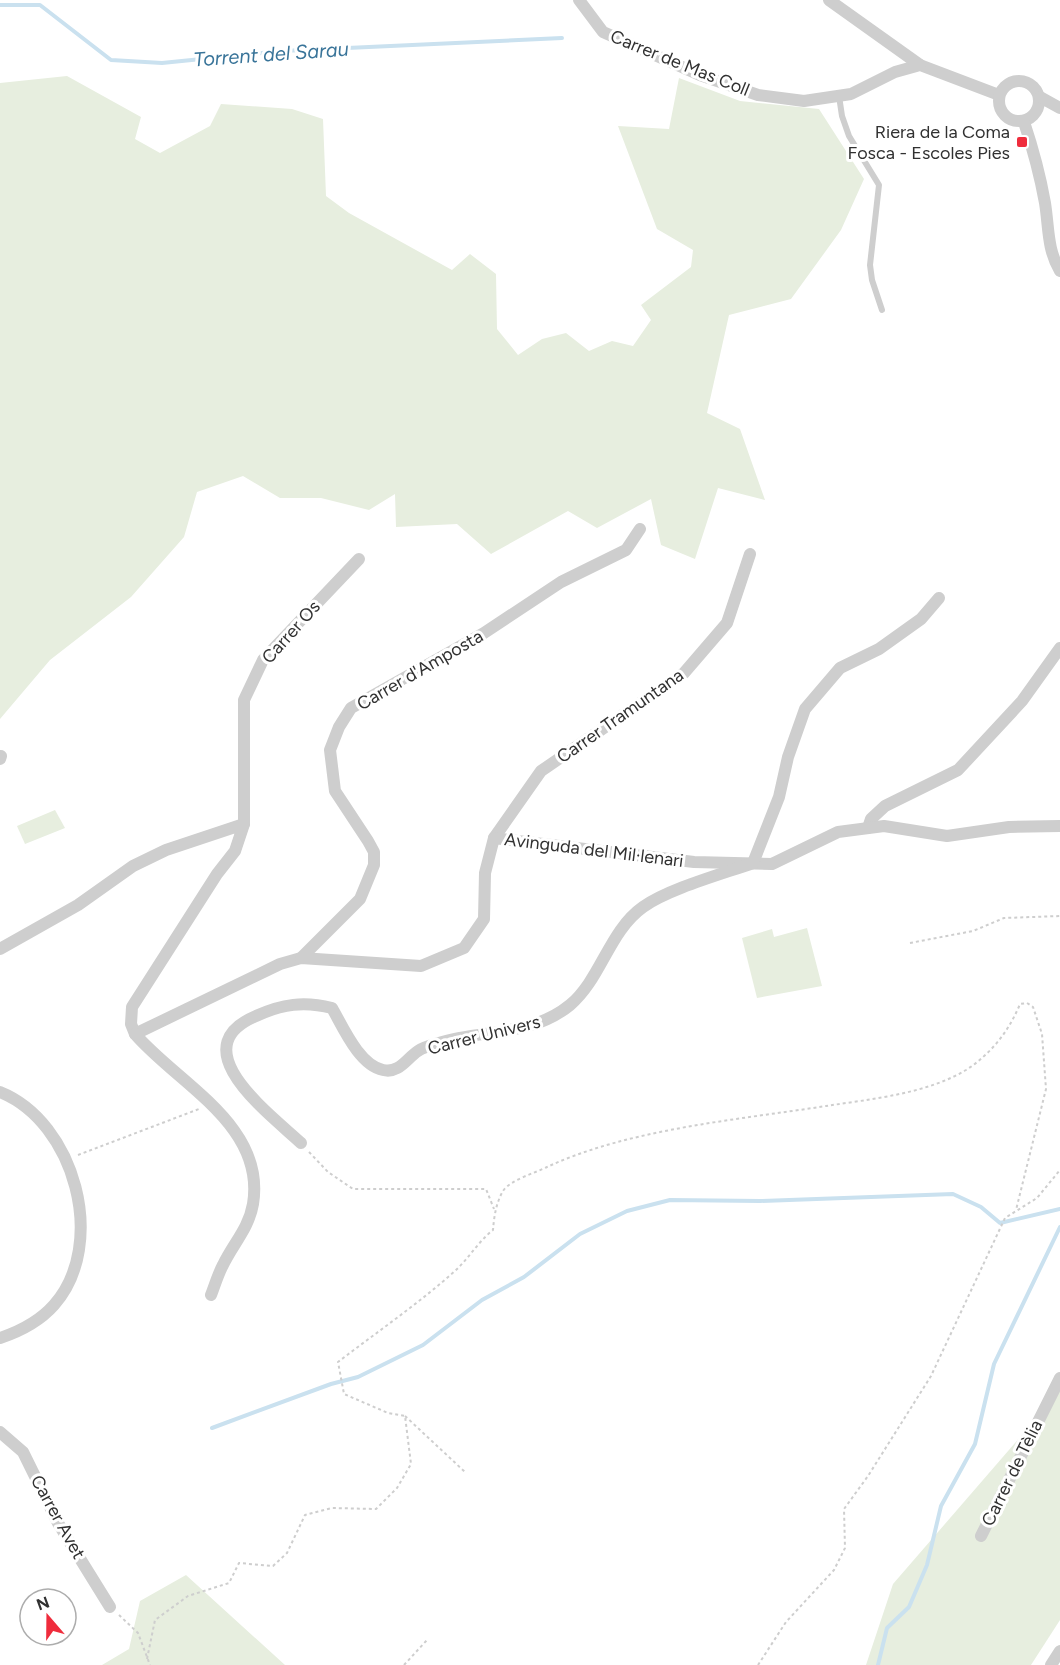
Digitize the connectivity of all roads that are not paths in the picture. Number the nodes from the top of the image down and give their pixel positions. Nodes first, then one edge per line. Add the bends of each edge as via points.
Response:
1 (579, 0) edge
2 (829, 0) edge
3 (920, 65) junction
4 (999, 95) junction
5 (839, 96) junction
6 (1040, 97) junction
7 (1060, 108) edge
8 (1024, 122) junction
9 (1060, 271) edge
10 (882, 310) dead end
11 (640, 529) dead end
12 (750, 554) dead end
13 (359, 559) dead end
14 (939, 598) dead end
15 (1060, 648) edge
16 (244, 824) junction
17 (1060, 826) edge
18 (868, 828) junction
19 (494, 838) junction
20 (753, 863) junction
21 (0, 949) edge
22 (301, 958) junction
23 (135, 1034) junction
24 (0, 1092) edge
25 (301, 1143) road end
26 (211, 1295) dead end
27 (0, 1338) edge
28 (1060, 1378) edge
29 (0, 1432) edge
30 (981, 1536) dead end
31 (110, 1607) road end
32 (1060, 1651) edge
33 (1051, 1665) edge

1 - 5 street, Carrer de Mas Coll via 603,32 700,75 758,95 804,101
2 - 3 street
3 - 4 street
3 - 5 street, Carrer de Mas Coll
4 - 6 street via 1012,81 1025,81 1034,86
4 - 8 street via 999,106 1006,117
5 - 10 lane via 849,136 879,185 870,265
6 - 7 street
6 - 8 street via 1039,109
8 - 9 street via 1046,207 1048,246
11 - 22 street, Carrer d'Amposta via 626,550 561,582 484,633 351,708 330,750 335,791 374,852 374,865 360,899
12 - 19 street, Carrer Tramuntana via 727,623 684,673 541,771
13 - 16 street, Carrer Os via 263,660 244,699
14 - 20 street via 921,619 879,650 840,668 805,709 779,797
15 - 18 street via 1022,701 958,770 885,806 871,819
16 - 21 street via 166,850 133,866 78,905
16 - 23 street via 235,851 132,1007
17 - 18 street, Avinguda del Mil·lenari via 1009,827 947,836 884,826
18 - 20 street, Avinguda del Mil·lenari via 837,832 772,864
19 - 20 street, Avinguda del Mil·lenari via 694,862
19 - 22 street, Avinguda del Mil·lenari via 485,873 484,919 464,948 421,966
20 - 25 street, Carrer Univers via 644,906 631,917 579,996 550,1018 531,1026 446,1041 417,1052 400,1067 385,1071 369,1064 332,1008 311,1003 289,1004 240,1024 228,1036 225,1054 236,1079
22 - 23 street, Avinguda del Mil·lenari via 280,964
23 - 26 street via 151,1053 213,1104 249,1159 254,1180 253,1204 246,1228 223,1264
24 - 27 street via 33,1114 68,1159 77,1185 80,1212 76,1258 67,1286 37,1322
28 - 30 street, Carrer de Tèlia
29 - 31 street, Carrer Avet via 23,1452 58,1523
32 - 33 street

